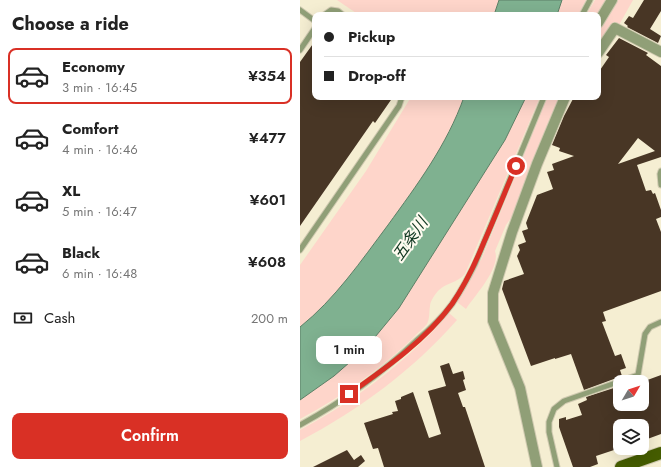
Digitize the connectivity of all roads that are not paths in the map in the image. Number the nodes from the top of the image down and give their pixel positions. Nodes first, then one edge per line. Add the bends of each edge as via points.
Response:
1 (590, 0) edge
2 (612, 0) edge
3 (300, 10) edge
4 (328, 12) edge
5 (339, 12) edge
6 (584, 12) edge
7 (601, 18) edge
8 (312, 19) edge
9 (312, 32) edge
10 (601, 49) edge
11 (300, 50) edge
12 (661, 52) edge
13 (401, 100) edge
14 (543, 100) edge
15 (564, 100) edge
16 (661, 171) edge
17 (661, 185) edge
18 (300, 250) edge
19 (661, 322) edge
20 (300, 424) edge
21 (661, 453) edge
22 (537, 467) edge
23 (557, 467) edge
24 (621, 467) edge

1 - 6 lane
2 - 7 street
3 - 8 lane
4 - 5 lane
9 - 11 lane
10 - 12 street via 615,28
13 - 18 lane
14 - 20 lane via 475,264 451,305 405,352 377,374
15 - 22 street via 537,164 493,292 494,321 520,388
16 - 17 lane
19 - 23 lane via 650,327 645,334 638,375 564,400 554,409 549,422 549,432
21 - 24 main road

